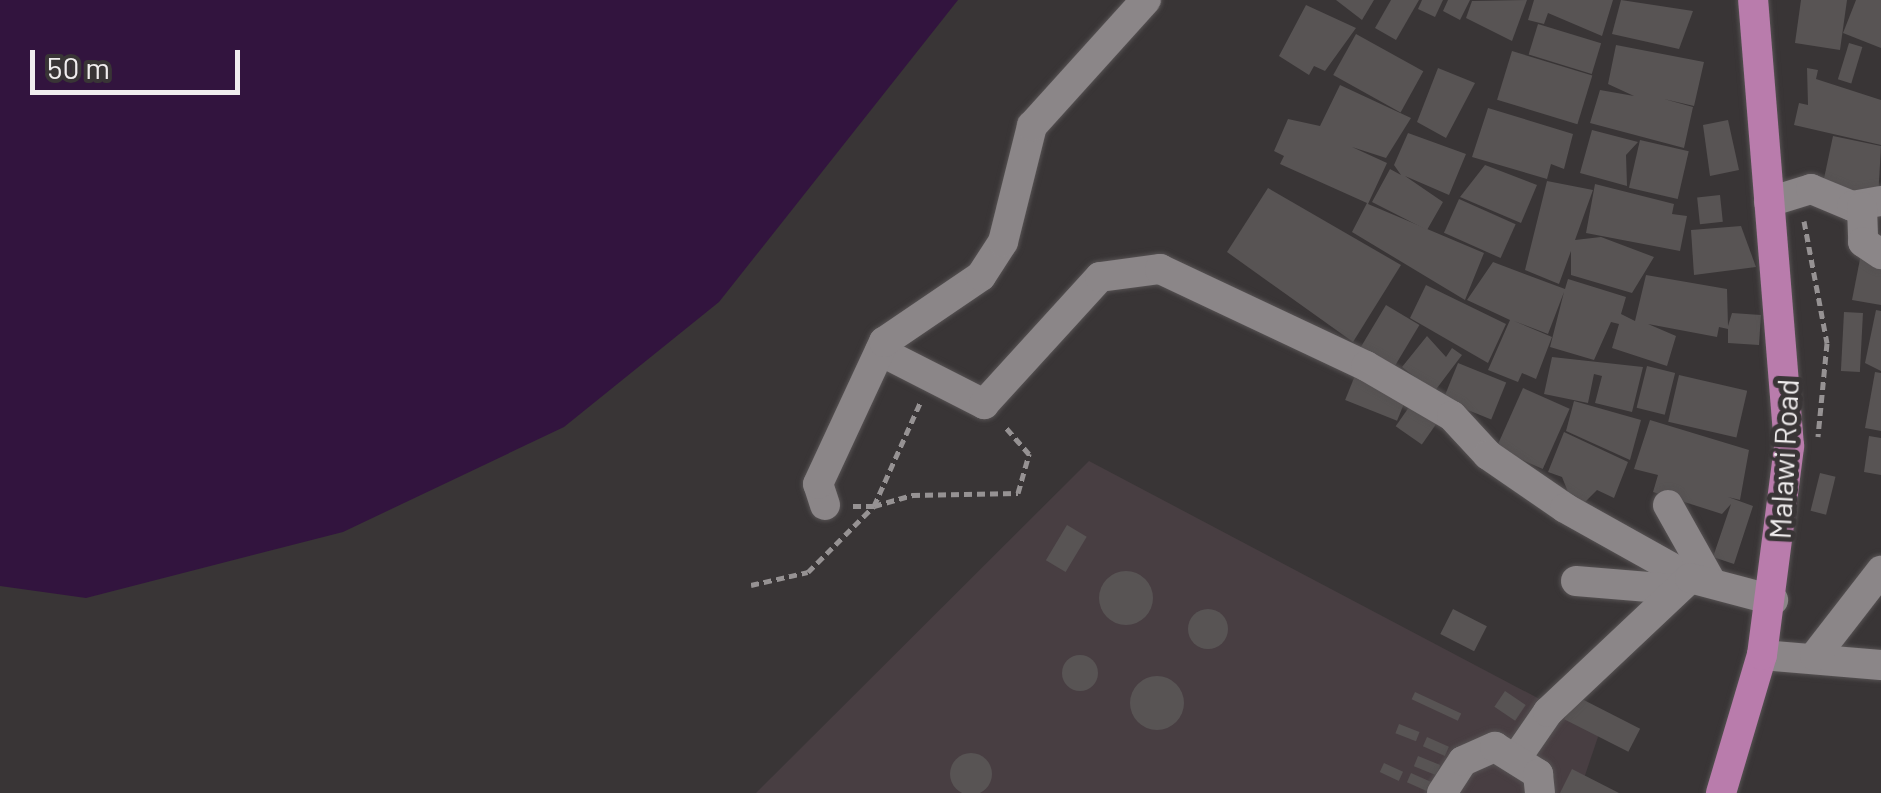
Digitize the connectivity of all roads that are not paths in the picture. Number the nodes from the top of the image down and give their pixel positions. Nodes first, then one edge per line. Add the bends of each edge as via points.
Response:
1 (1146, 0) edge
2 (1753, 0) edge
3 (1768, 202) junction
4 (1872, 204) edge
5 (1881, 254) edge
6 (880, 352) junction
7 (1668, 505) dead end
8 (825, 506) road end
9 (1881, 570) edge
10 (1576, 581) dead end
11 (1691, 582) junction
12 (1772, 600) junction
13 (1762, 655) junction
14 (1815, 656) junction
15 (1881, 665) edge
16 (1518, 757) junction
17 (1442, 793) edge
18 (1540, 793) edge
19 (1721, 793) edge

1 - 6 street via 1032,126 1003,242 981,276
2 - 3 main road, Malawi Road
3 - 4 street via 1811,189
3 - 12 main road, Malawi Road via 1790,373
4 - 5 street via 1864,242
6 - 8 street via 818,484
6 - 11 street via 984,404 1100,277 1160,269 1366,366 1452,416 1488,456
7 - 11 street
9 - 14 street
10 - 11 street
11 - 12 street
11 - 16 street via 1548,712
12 - 13 main road, Malawi Road
13 - 14 street
13 - 19 main road, Malawi Road
14 - 15 street
16 - 17 street via 1476,750
16 - 18 street via 1538,774

